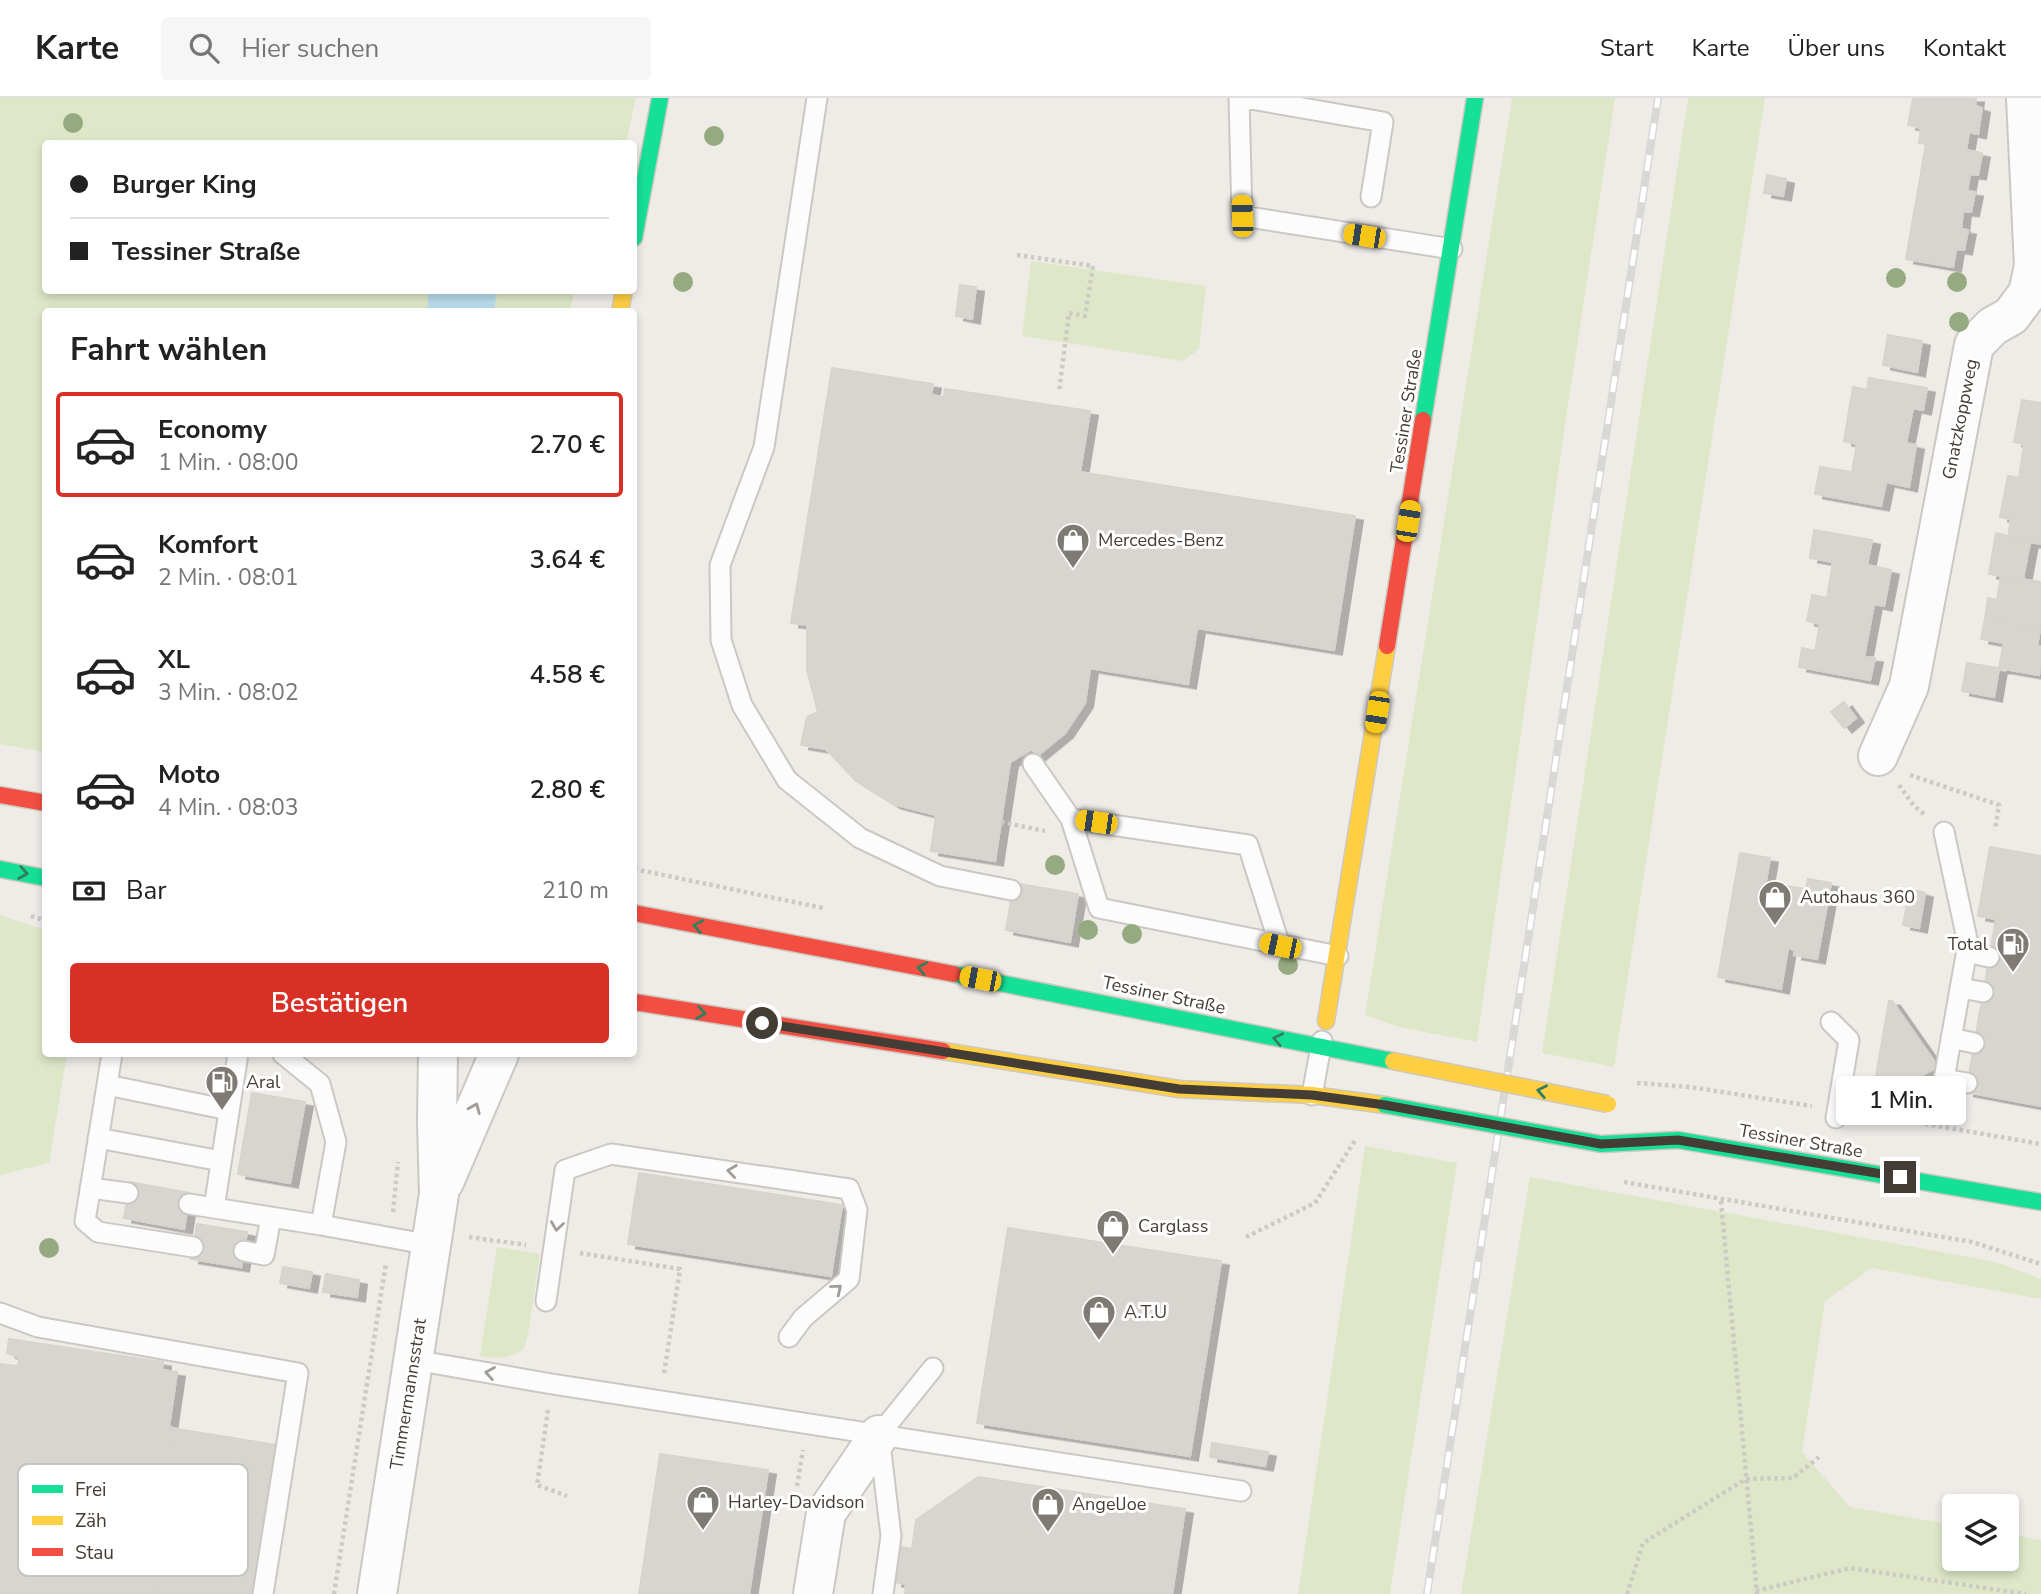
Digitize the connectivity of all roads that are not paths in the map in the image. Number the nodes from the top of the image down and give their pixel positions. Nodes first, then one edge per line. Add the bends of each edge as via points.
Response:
1 (660, 98) edge
2 (817, 98) edge
3 (1239, 98) edge
4 (1245, 98) edge
5 (1475, 98) edge
6 (2026, 98) edge
7 (1371, 197) dead end
8 (637, 222) edge
9 (1452, 250) junction
10 (2026, 319) edge
11 (1033, 764) dead end
12 (1888, 764) road end
13 (0, 795) edge
14 (42, 802) edge
15 (1071, 819) junction
16 (1944, 832) dead end
17 (0, 869) edge
18 (42, 876) edge
19 (1011, 890) dead end
20 (637, 914) edge
21 (1280, 946) junction
22 (1966, 952) junction
23 (1338, 956) junction
24 (1989, 957) dead end
25 (1960, 988) junction
26 (1983, 992) dead end
27 (637, 1002) edge
28 (1326, 1021) joint
29 (1830, 1022) dead end
30 (1951, 1038) junction
31 (1974, 1043) dead end
32 (1321, 1048) junction
33 (112, 1057) edge
34 (238, 1057) edge
35 (287, 1057) edge
36 (438, 1057) edge
37 (498, 1057) edge
38 (1967, 1083) dead end
39 (107, 1085) junction
40 (1312, 1095) junction
41 (1614, 1107) dead end
42 (229, 1110) junction
43 (1836, 1118) dead end
44 (1655, 1128) dead end
45 (98, 1139) junction
46 (1678, 1140) junction
47 (221, 1161) junction
48 (90, 1188) junction
49 (128, 1194) dead end
50 (439, 1194) junction
51 (2041, 1202) edge
52 (188, 1204) dead end
53 (214, 1208) junction
54 (271, 1217) junction
55 (321, 1225) junction
56 (432, 1238) junction
57 (193, 1247) dead end
58 (244, 1251) dead end
59 (546, 1301) dead end
60 (0, 1313) edge
61 (789, 1337) dead end
62 (414, 1360) junction
63 (933, 1367) dead end
64 (879, 1435) junction
65 (1241, 1490) dead end
66 (263, 1594) edge
67 (377, 1594) edge
68 (813, 1594) edge
69 (883, 1594) edge

1 - 8 main road
2 - 19 lane via 764,447 720,565 721,640 742,705 788,780 860,838 940,876
3 - 9 lane via 1242,216
4 - 7 lane via 1383,122
5 - 9 main road, Tessiner Straße
6 - 10 street, Gnatzkoppweg via 2034,265
9 - 23 main road, Tessiner Straße
10 - 12 street, Gnatzkoppweg via 1993,326 1974,345 1909,686
11 - 15 lane
13 - 14 main road
15 - 21 lane via 1099,908
15 - 21 lane via 1248,845
16 - 22 lane
17 -> 18 main road
32 -> 20 main road, Tessiner Straße
21 - 23 lane
22 - 24 lane
22 - 25 lane
23 - 28 main road, Tessiner Straße
25 - 26 lane
25 - 30 lane
27 -> 40 main road, Tessiner Straße via 1179,1089
28 - 32 lane
29 - 43 lane via 1849,1040
30 - 31 lane
30 - 38 lane via 1944,1079
32 - 40 lane
41 -> 32 main road, Tessiner Straße, bridge
33 - 39 lane
34 - 42 lane
35 - 55 lane via 320,1084 336,1142
36 - 50 street, Timmermannsstrat
50 -> 37 street, Timmermannsstrat
39 - 42 lane
39 - 45 lane
40 - 46 main road, Tessiner Straße, bridge via 1601,1144
42 - 47 lane
44 - 46 main road, Tessiner Straße
45 - 47 lane
45 - 48 lane
46 - 51 main road, Tessiner Straße
47 - 53 lane
48 - 49 lane
48 - 57 lane via 85,1221 97,1232
50 - 56 street, Timmermannsstrat
52 - 53 lane
53 - 54 lane
54 - 55 lane
54 - 58 lane via 264,1255
55 - 56 lane via 390,1237
56 - 62 street, Timmermannsstrat
61 -> 59 lane via 803,1318 849,1279 857,1210 849,1189 611,1154 565,1170
60 - 66 lane via 38,1327 298,1373
64 -> 62 lane
62 - 67 street, Timmermannsstrat
63 - 64 lane
64 - 65 lane
64 - 68 street via 827,1513
64 - 69 lane via 891,1536

